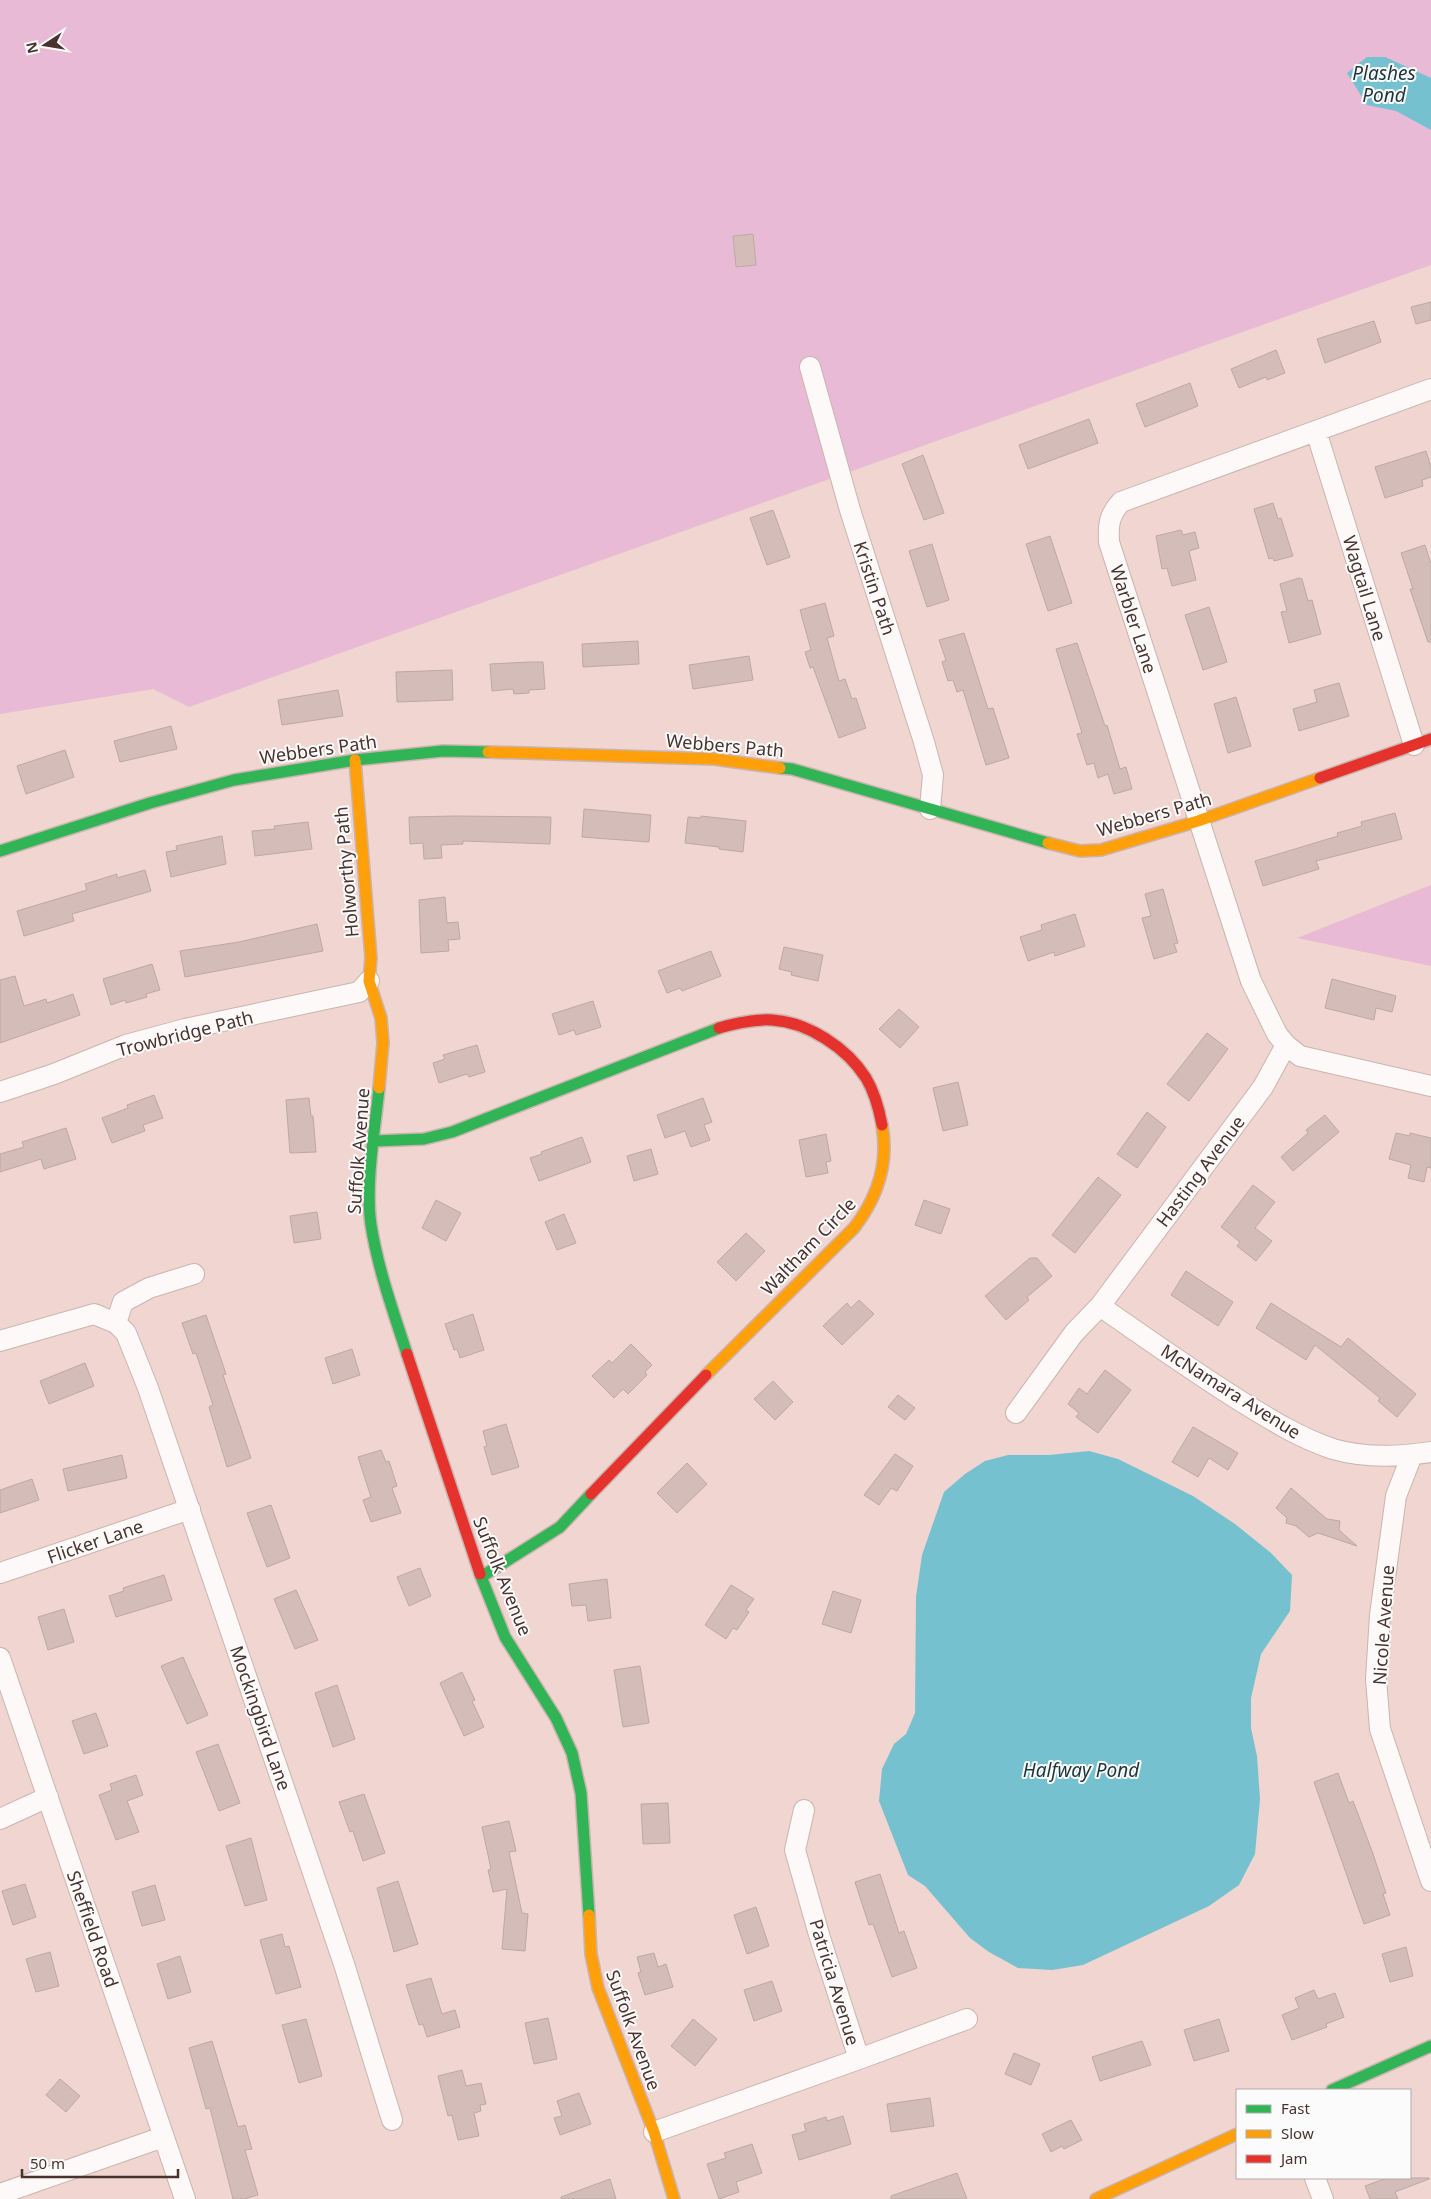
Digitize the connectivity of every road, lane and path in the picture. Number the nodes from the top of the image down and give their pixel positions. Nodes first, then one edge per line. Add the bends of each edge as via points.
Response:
1 (810, 367) dead end
2 (1431, 389) edge
3 (1316, 431) junction
4 (1422, 742) edge
5 (355, 760) junction
6 (930, 809) junction
7 (1198, 821) junction
8 (0, 851) edge
9 (369, 981) junction
10 (1286, 1045) junction
11 (1431, 1086) edge
12 (0, 1092) edge
13 (376, 1141) junction
14 (194, 1274) dead end
15 (1100, 1306) junction
16 (116, 1323) junction
17 (0, 1341) edge
18 (1016, 1413) dead end
19 (1422, 1454) edge
20 (190, 1509) junction
21 (0, 1574) edge
22 (481, 1577) junction
23 (0, 1658) edge
24 (48, 1797) junction
25 (804, 1810) dead end
26 (0, 1819) edge
27 (1431, 1881) edge
28 (967, 2019) dead end
29 (1431, 2046) edge
30 (859, 2059) junction
31 (1334, 2089) edge
32 (392, 2120) dead end
33 (654, 2132) junction
34 (1236, 2134) edge
35 (163, 2137) junction
36 (1314, 2179) edge
37 (0, 2194) edge
38 (185, 2199) edge
39 (674, 2199) edge
40 (1096, 2199) edge
41 (1323, 2199) edge

1 - 6 street, Kristin Path via 850,510 933,775
2 - 3 street, Warbler Lane
3 - 4 street, Wagtail Lane
3 - 7 street, Warbler Lane via 1121,502 1108,522 1109,542
4 - 7 street, Webbers Path
5 - 6 street, Webbers Path via 442,751 714,759 792,769
5 - 8 street, Webbers Path via 234,780
5 - 9 street, Holworthy Path via 371,958
6 - 7 street, Webbers Path via 1080,850 1108,848
7 - 10 street, Warbler Lane via 1251,981 1277,1034
9 - 12 street, Trowbridge Path via 359,992 185,1029 126,1045
9 - 13 street, Suffolk Avenue via 381,1018 383,1043
10 - 11 street via 1300,1056
10 - 15 street, Hasting Avenue via 1263,1087
13 - 22 street, Suffolk Avenue via 370,1192 371,1224 381,1272
13 - 22 street, Waltham Circle via 439,1136 718,1029 757,1020 790,1022 823,1036 856,1064 874,1092 884,1130 881,1182 873,1202 854,1228 694,1386 560,1527
14 - 16 street via 149,1288 123,1302
15 - 18 street, Hasting Avenue via 1074,1333
15 - 19 street, McNamara Avenue via 1191,1370 1288,1430 1333,1449 1363,1455
16 - 17 street via 94,1314
16 - 20 street, Mockingbird Lane via 126,1334 148,1388
19 - 27 street, Nicole Avenue via 1396,1496 1380,1615 1376,1678 1380,1729
20 - 21 street, Flicker Lane
20 - 32 street, Mockingbird Lane via 344,1964
22 - 33 street, Suffolk Avenue via 505,1637 556,1718 572,1753 581,1793 591,1954 598,1988
23 - 24 street, Sheffield Road
24 - 26 street
24 - 35 street, Sheffield Road
25 - 30 street, Patricia Avenue via 796,1850
28 - 30 street
29 - 31 street
30 - 33 street, Patricia Avenue
33 - 39 street, Suffolk Avenue
34 - 40 street
35 - 37 street
35 - 38 street, Sheffield Road
36 - 41 street

